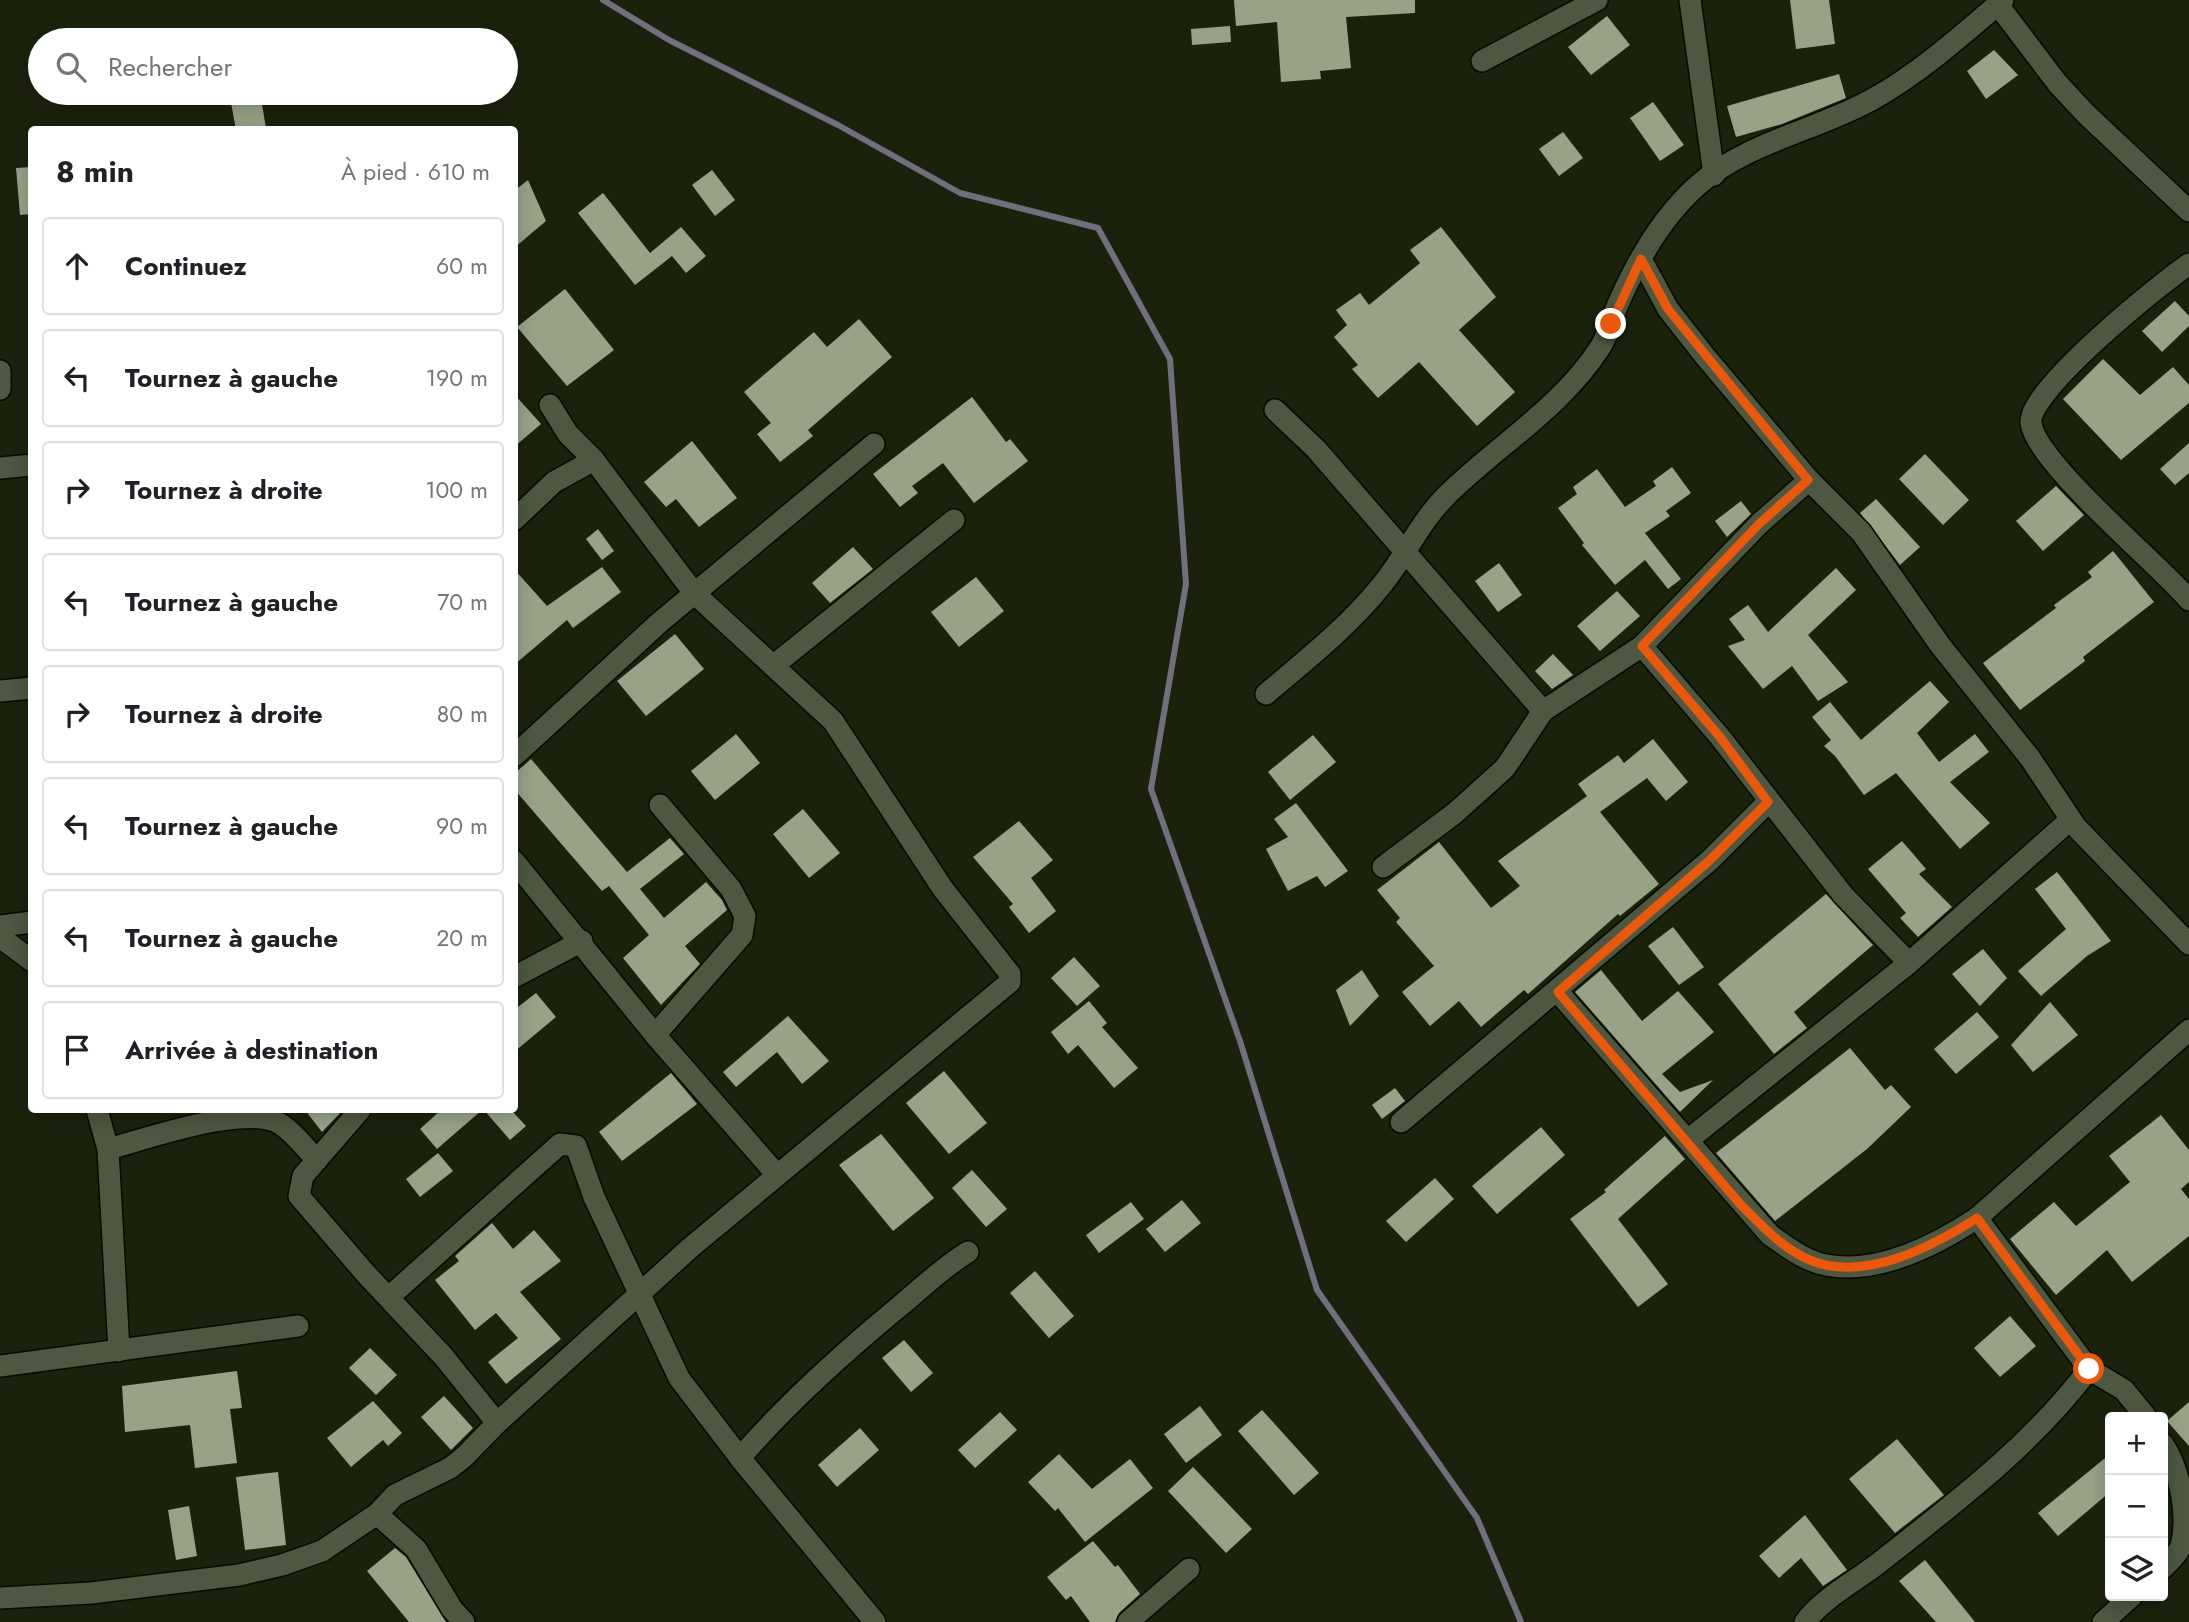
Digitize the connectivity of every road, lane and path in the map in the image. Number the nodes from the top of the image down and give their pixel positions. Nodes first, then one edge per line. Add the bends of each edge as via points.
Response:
1 (1597, 0) edge
2 (1690, 0) edge
3 (2001, 2) edge
4 (1482, 61) dead end
5 (1714, 174) junction
6 (2189, 211) edge
7 (1641, 259) junction
8 (2189, 264) edge
9 (0, 371) edge
10 (0, 389) edge
11 (550, 405) dead end
12 (1275, 410) dead end
13 (874, 444) dead end
14 (594, 460) junction
15 (28, 465) edge
16 (0, 468) edge
17 (1808, 480) junction
18 (518, 516) edge
19 (954, 520) dead end
20 (1403, 553) junction
21 (694, 593) junction
22 (2189, 600) edge
23 (1642, 646) junction
24 (772, 666) junction
25 (28, 688) edge
26 (0, 691) edge
27 (1266, 694) dead end
28 (1543, 711) junction
29 (518, 752) edge
30 (1768, 802) junction
31 (660, 805) dead end
32 (2070, 820) junction
33 (518, 866) edge
34 (1383, 867) dead end
35 (28, 922) edge
36 (0, 926) edge
37 (0, 937) edge
38 (582, 941) junction
39 (2189, 944) edge
40 (28, 958) edge
41 (1909, 963) junction
42 (518, 975) edge
43 (1558, 992) junction
44 (2189, 1030) edge
45 (654, 1035) junction
46 (98, 1113) edge
47 (357, 1113) edge
48 (1401, 1122) dead end
49 (1688, 1140) junction
50 (108, 1149) junction
51 (317, 1160) junction
52 (777, 1175) junction
53 (1977, 1218) junction
54 (968, 1252) dead end
55 (639, 1294) junction
56 (389, 1297) junction
57 (298, 1326) dead end
58 (119, 1351) junction
59 (0, 1366) edge
60 (2089, 1369) junction
61 (2142, 1412) edge
62 (497, 1423) junction
63 (2168, 1456) edge
64 (740, 1458) junction
65 (377, 1514) junction
66 (2185, 1548) edge
67 (2168, 1563) edge
68 (1189, 1569) dead end
69 (0, 1598) edge
70 (2126, 1601) edge
71 (464, 1622) edge
72 (875, 1622) edge
73 (1128, 1622) edge
74 (1805, 1622) edge
75 (2103, 1622) edge

1 - 4 street
2 - 5 street
3 - 5 street via 1946,49 1875,99 1763,146
3 - 6 street via 2076,104
5 - 7 street via 1699,184
7 - 17 street via 1668,309
7 - 20 street via 1601,346 1538,417 1445,497
8 - 22 street via 2055,380 2037,402 2031,423 2037,441 2092,505
9 - 10 street
11 - 14 street via 568,434
12 - 20 street via 1316,449
13 - 21 street
14 - 18 street via 554,482
14 - 21 street
15 - 16 street
17 - 23 street via 1749,534
17 - 32 street via 1861,531 1940,645 2030,758
19 - 24 street
20 - 27 street via 1353,617
20 - 28 street
21 - 24 street
21 - 29 street
23 - 28 street
23 - 30 street via 1720,737
24 - 52 street via 833,721 943,889 1010,974 1010,982
25 - 26 street
28 - 34 street via 1505,768
30 - 41 street via 1843,895
30 - 43 street via 1710,860
31 - 45 street via 731,889 745,916 742,935
32 - 39 street
32 - 41 street
33 - 38 street
35 - 36 street
37 - 40 street
38 - 42 street
38 - 45 street
41 - 49 street
43 - 48 street
43 - 49 street
44 - 53 street
45 - 52 street
46 - 50 street
47 - 51 street
49 - 53 street via 1770,1235 1828,1265 1892,1259 1939,1242
50 - 51 street via 248,1116 281,1124
50 - 58 street
51 - 56 street via 303,1176 299,1196
52 - 55 street
53 - 60 street
54 - 64 street via 843,1353
55 - 56 street via 576,1146 560,1144
55 - 62 street
55 - 64 street via 679,1378
56 - 62 street
57 - 58 street
58 - 59 street
60 - 61 street via 2124,1391
60 - 74 street via 2021,1447
62 - 65 street via 450,1468 395,1495
63 - 66 street via 2185,1511
64 - 72 street
65 - 69 street via 322,1551 239,1575 91,1593
65 - 71 street via 416,1549
66 - 67 street
68 - 73 street
70 - 75 street

